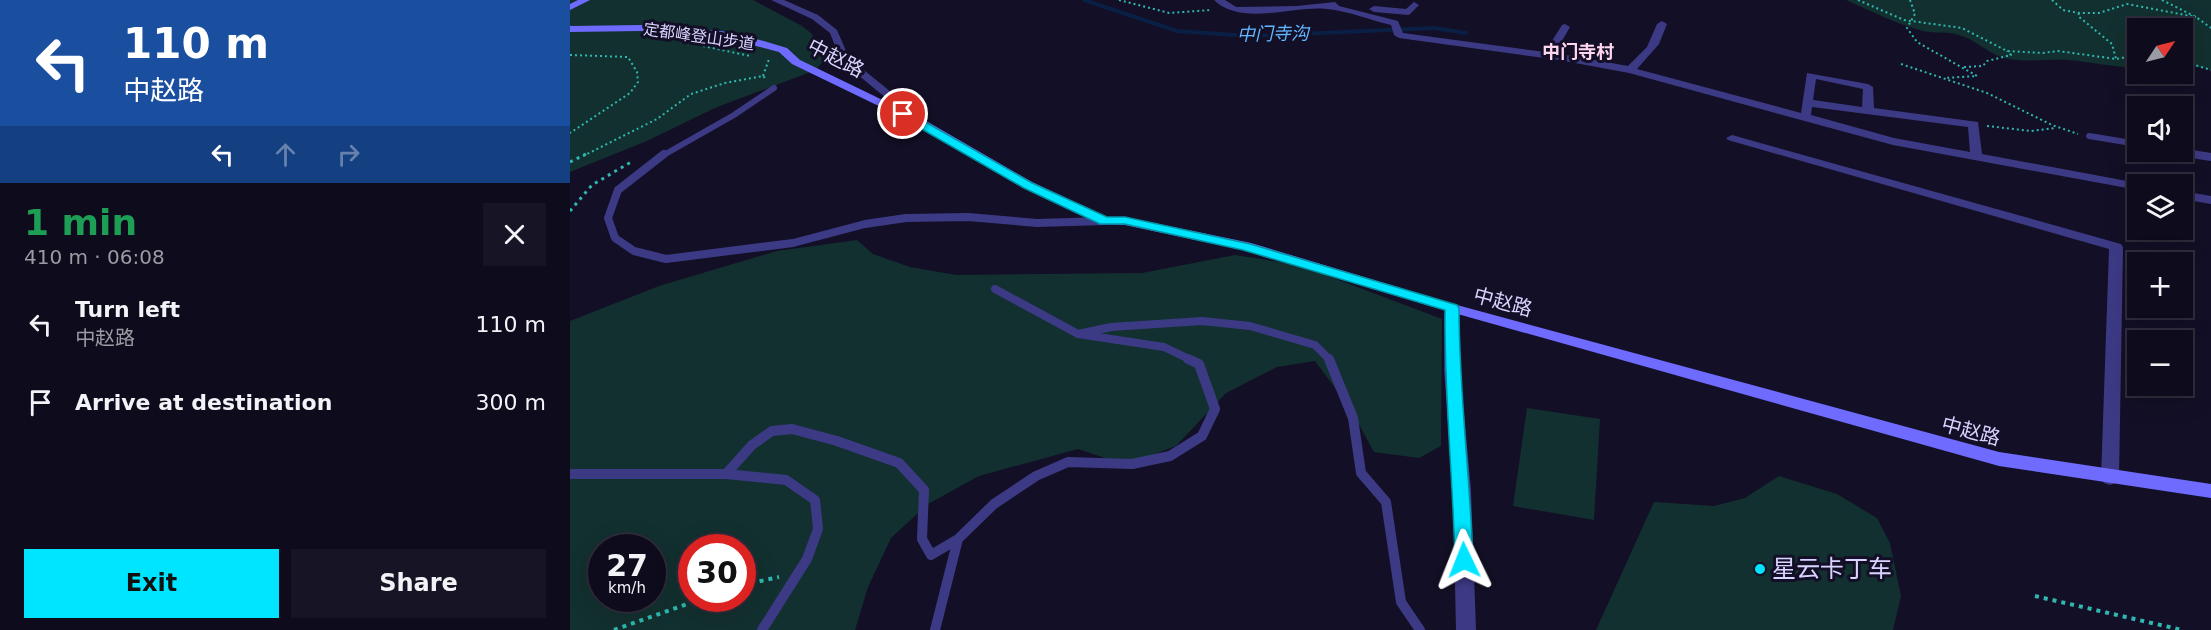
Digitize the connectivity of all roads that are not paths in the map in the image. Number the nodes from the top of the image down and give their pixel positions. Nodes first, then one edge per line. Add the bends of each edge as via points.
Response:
1 (585, 0) edge
2 (776, 0) edge
3 (1219, 0) edge
4 (1414, 5) dead end
5 (1327, 6) junction
6 (570, 7) edge
7 (1662, 24) dead end
8 (1565, 27) dead end
9 (570, 28) edge
10 (1548, 56) junction
11 (1630, 70) junction
12 (774, 88) road end
13 (1808, 104) junction
14 (1868, 111) junction
15 (1806, 117) junction
16 (924, 124) junction
17 (2089, 136) road end
18 (1732, 138) dead end
19 (2127, 142) edge
20 (2193, 154) edge
21 (1976, 156) junction
22 (2211, 157) edge
23 (2127, 184) edge
24 (2193, 197) edge
25 (2211, 200) edge
26 (1105, 221) junction
27 (994, 289) dead end
28 (1452, 308) junction
29 (1078, 334) junction
30 (570, 474) edge
31 (726, 474) junction
32 (2110, 478) junction
33 (2211, 491) edge
34 (958, 539) junction
35 (762, 630) edge
36 (935, 630) edge
37 (1420, 630) edge
38 (1466, 630) edge

1 - 6 street
2 - 16 street via 815,17 834,32 845,59
3 - 5 street via 1234,10
4 - 5 street via 1409,12
5 - 10 street via 1395,23 1399,35
7 - 11 street via 1661,35
8 - 10 street
9 - 16 street, 中赵路 via 641,28 744,38 783,50 796,62
10 - 11 street
11 - 15 street
12 - 26 lane via 659,157 618,190 608,218 615,238 634,251 666,259 793,243 906,218 968,217 1037,223
13 - 14 street
13 - 14 street via 1811,75 1868,87
13 - 15 street
14 - 21 street via 1974,124
15 - 21 street via 1893,141
16 - 26 street, 中赵路 via 1028,185
17 - 19 lane
18 - 32 street via 2116,247
20 - 22 lane
21 - 23 street
24 - 25 street
26 - 28 street, 中赵路 via 1125,220 1246,246
27 - 29 lane
28 - 32 street, 中赵路 via 1999,459
28 - 38 street
29 - 34 lane via 1164,347 1199,364 1215,409 1202,436 1170,456 1132,464 1068,462 1035,476 994,504
29 - 37 lane via 1110,327 1202,321 1250,326 1315,345 1332,362 1353,418 1360,473 1386,502 1401,602
30 - 31 lane
31 - 34 lane via 752,445 772,431 792,429 837,441 899,463 924,490 922,539 931,555
31 - 35 lane via 786,480 815,500 818,530 799,572
32 - 33 street, 中赵路
34 - 36 lane

